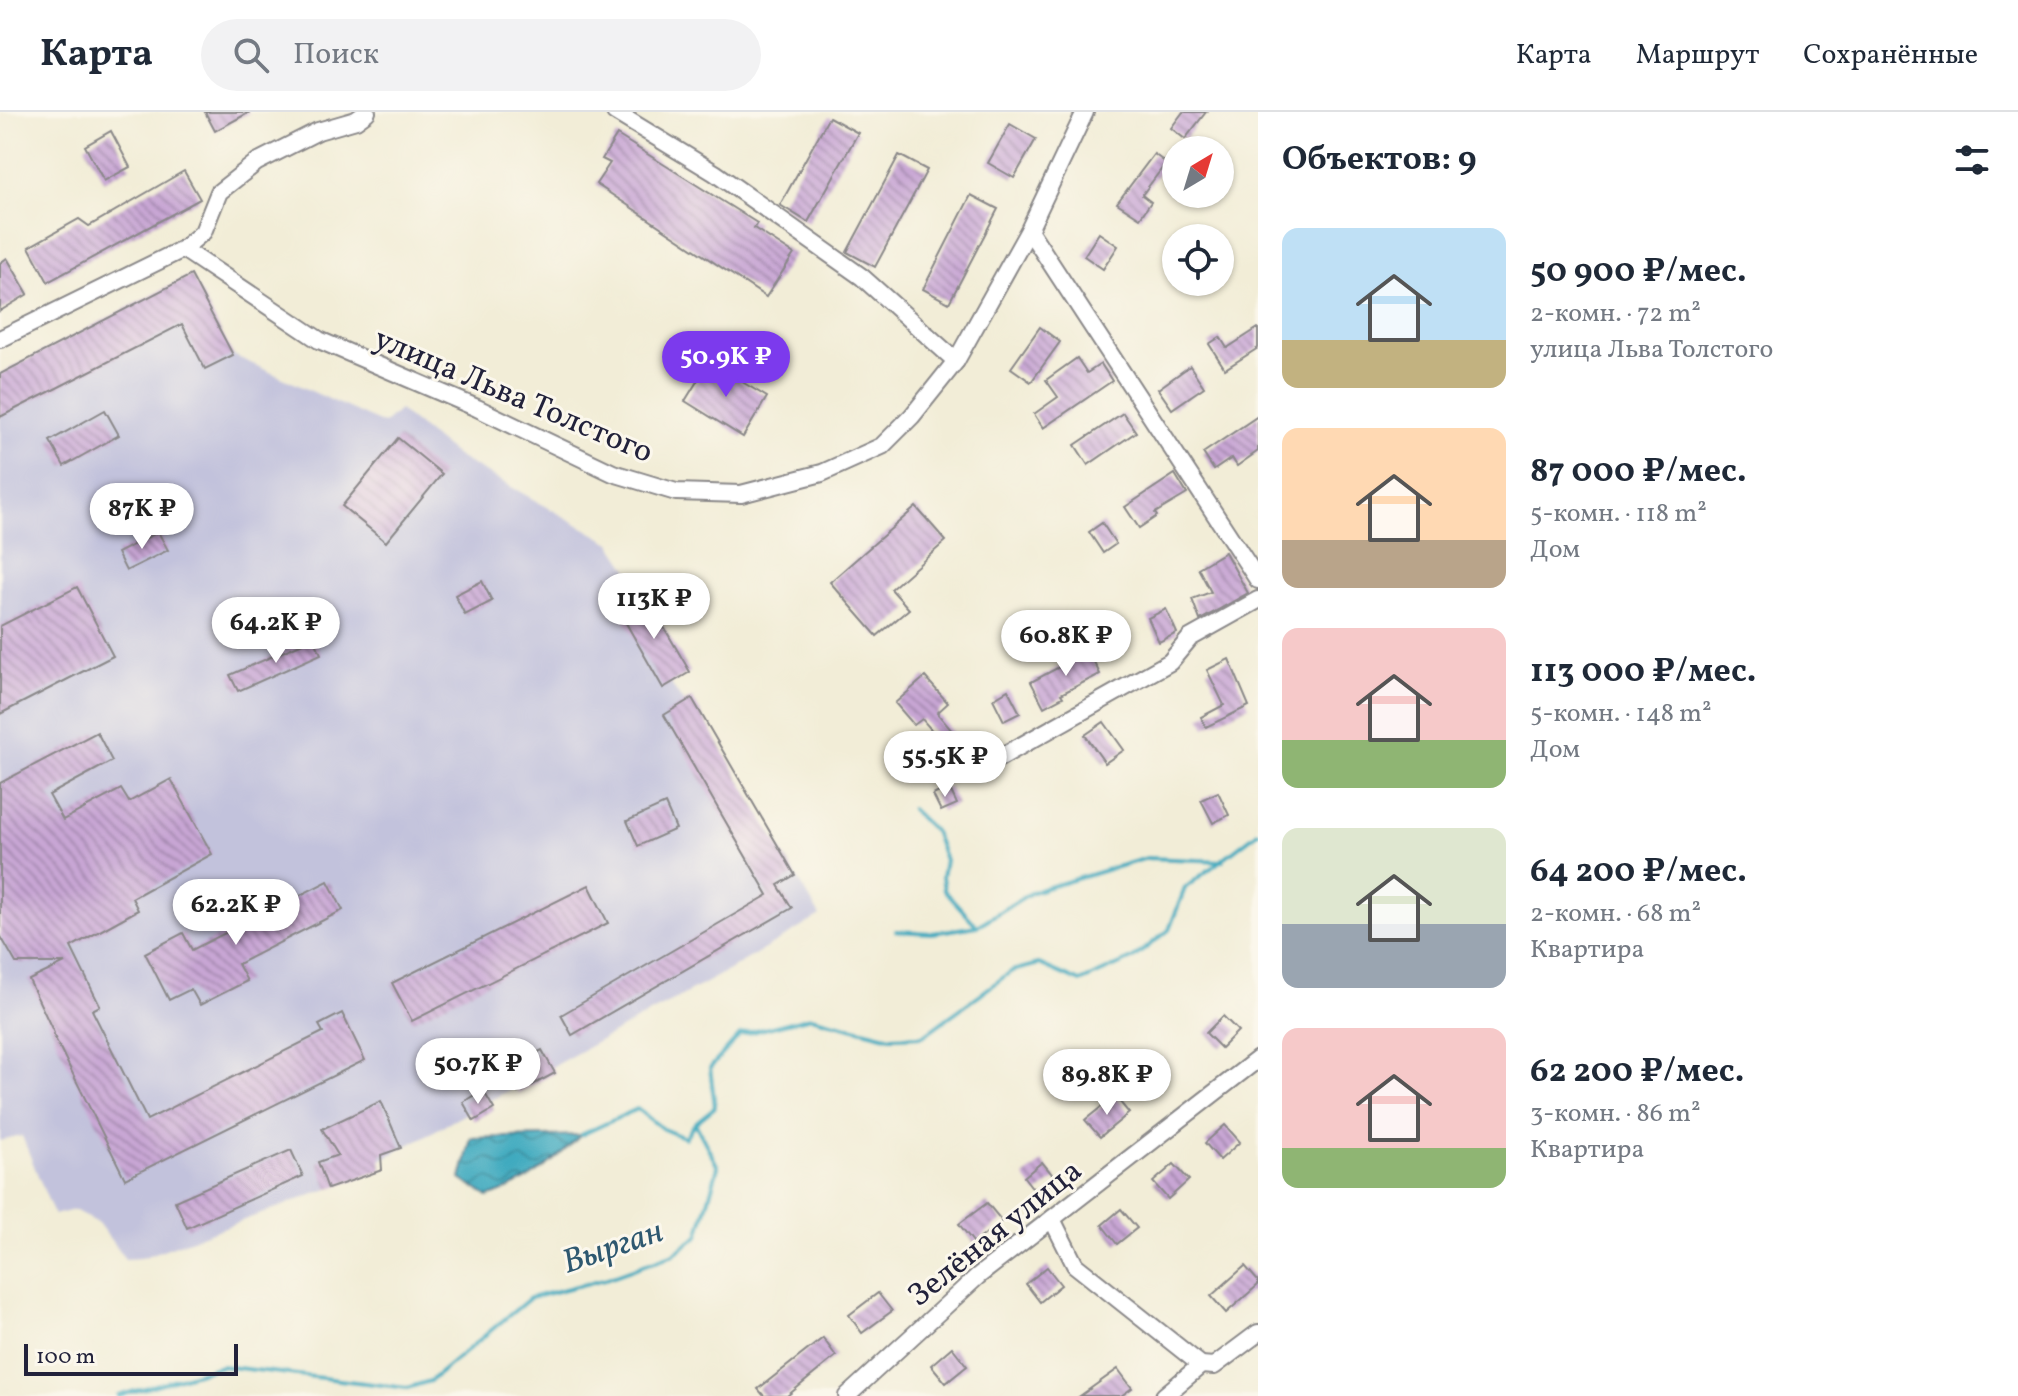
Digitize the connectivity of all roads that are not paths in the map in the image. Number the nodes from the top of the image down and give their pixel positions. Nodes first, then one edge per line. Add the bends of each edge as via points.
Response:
1 (367, 112) edge
2 (615, 112) edge
3 (1085, 112) edge
4 (1029, 230) junction
5 (183, 249) junction
6 (0, 339) edge
7 (956, 361) junction
8 (1258, 580) edge
9 (1258, 600) edge
10 (976, 771) dead end
11 (1258, 1059) edge
12 (1052, 1219) junction
13 (1258, 1333) edge
14 (1201, 1365) junction
15 (847, 1396) edge
16 (1164, 1396) edge

1 - 5 street via 257,162 219,192 203,232
2 - 7 street via 715,173 862,277
3 - 4 street, улица Льва Толстого
4 - 7 street, улица Льва Толстого
4 - 8 street
5 - 6 street
5 - 7 street, улица Льва Толстого via 319,340 613,473 676,492 741,494 822,473 882,446
9 - 10 street via 1190,638 1170,662
11 - 12 street, Зелёная улица
12 - 14 street via 1075,1265
12 - 15 street, Зелёная улица via 978,1276
13 - 14 street via 1214,1366
14 - 16 street

